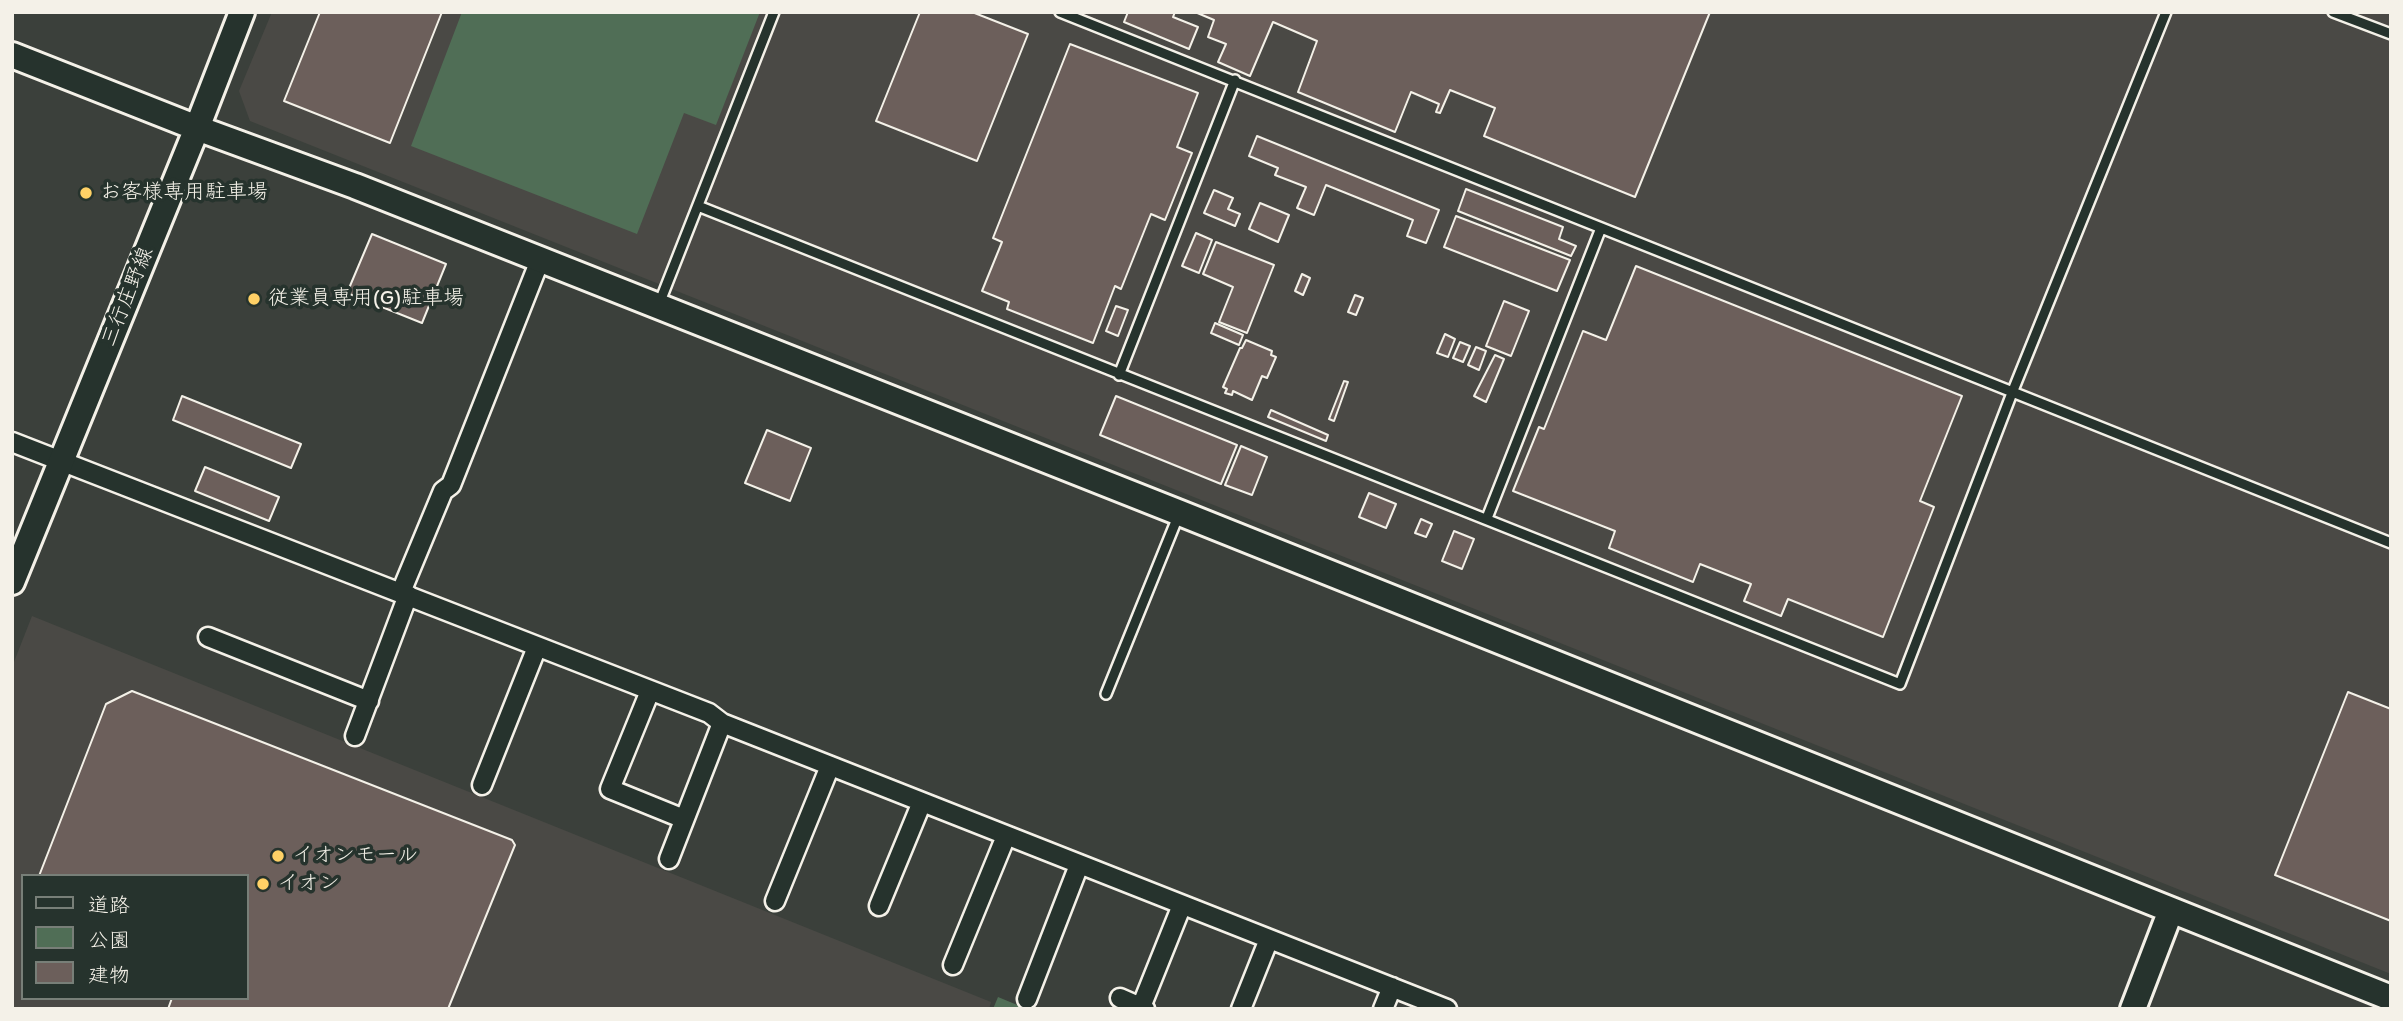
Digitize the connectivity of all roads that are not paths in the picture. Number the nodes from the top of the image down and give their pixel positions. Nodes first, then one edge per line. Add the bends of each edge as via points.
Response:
1 (242, 12) edge
2 (774, 12) edge
3 (1060, 12) edge
4 (2166, 12) edge
5 (2333, 12) edge
6 (2391, 34) edge
7 (12, 55) edge
8 (1235, 80) junction
9 (197, 128) junction
10 (698, 206) junction
11 (1601, 228) junction
12 (540, 260) junction
13 (658, 307) junction
14 (1119, 375) junction
15 (2012, 393) junction
16 (12, 442) edge
17 (61, 461) junction
18 (1180, 513) junction
19 (1487, 518) junction
20 (2391, 543) edge
21 (12, 582) edge
22 (405, 594) junction
23 (208, 636) dead end
24 (537, 647) junction
25 (650, 691) junction
26 (1106, 694) dead end
27 (369, 701) junction
28 (722, 723) junction
29 (355, 736) dead end
30 (830, 766) junction
31 (482, 785) dead end
32 (922, 802) junction
33 (684, 819) junction
34 (1006, 836) junction
35 (668, 859) dead end
36 (1079, 865) junction
37 (775, 901) dead end
38 (1182, 905) junction
39 (879, 906) dead end
40 (2171, 910) junction
41 (1269, 939) junction
42 (953, 965) dead end
43 (1392, 987) junction
44 (1120, 998) dead end
45 (2391, 998) edge
46 (1027, 999) dead end
47 (1143, 1008) edge
48 (1241, 1009) edge
49 (1382, 1009) edge
50 (1447, 1009) edge
51 (2133, 1009) edge

1 - 9 street, 三行庄野線
2 - 10 lane
3 - 8 lane
4 - 15 lane
5 - 6 lane
7 - 9 street
8 - 11 lane
8 - 14 lane
9 - 12 street
9 - 17 street, 三行庄野線
10 - 13 lane
10 - 14 lane
11 - 15 lane
11 - 19 lane
12 - 13 street
12 - 22 street
13 - 18 street
14 - 19 lane
15 - 19 lane via 1900,684
15 - 20 lane
16 - 17 street
17 - 21 street, 三行庄野線
17 - 22 street
18 - 26 lane
18 - 40 street
22 - 24 street
22 - 27 street
23 - 27 street
24 - 25 street
24 - 31 street
25 - 28 street via 709,713
25 - 33 street via 610,789
27 - 29 street
28 - 30 street
28 - 33 street
30 - 32 street
30 - 37 street
32 - 34 street
32 - 39 street
33 - 35 street
34 - 36 street
34 - 42 street
36 - 38 street
36 - 46 street
38 - 41 street
38 - 47 street
40 - 45 street
40 - 51 street
41 - 43 street
41 - 48 street
43 - 49 street
43 - 50 street
44 - 47 street

